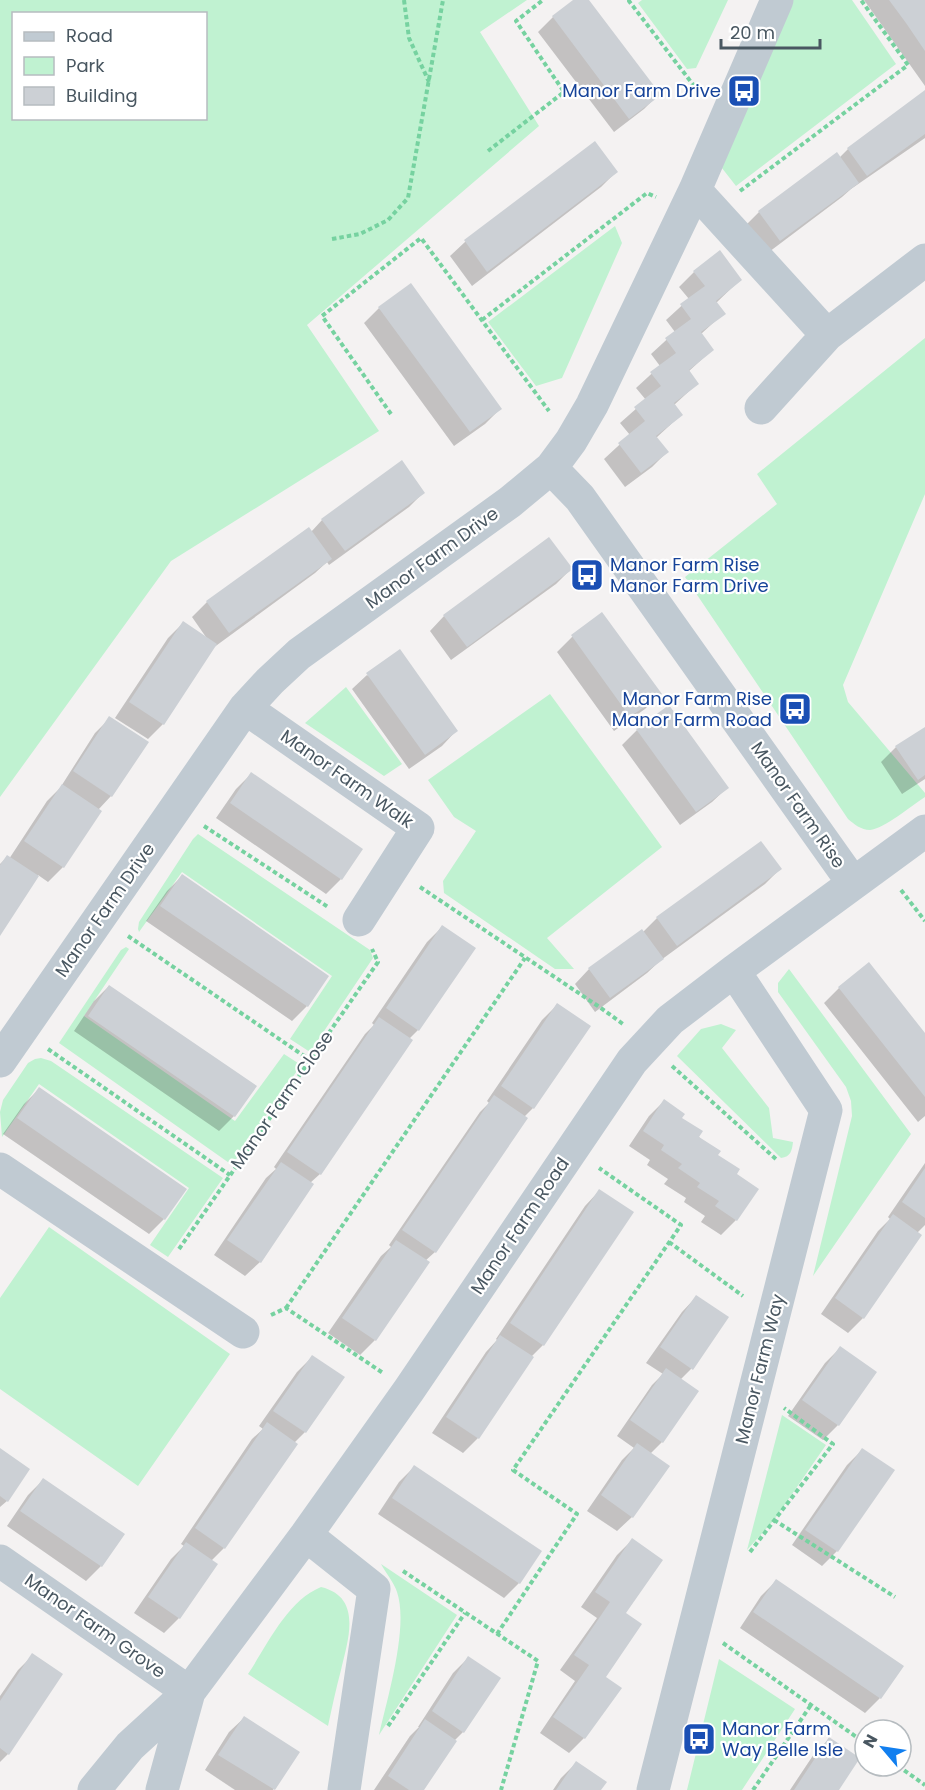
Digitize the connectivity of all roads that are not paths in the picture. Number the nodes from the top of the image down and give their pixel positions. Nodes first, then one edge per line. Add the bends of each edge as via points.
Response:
1 (777, 0) edge
2 (697, 204) junction
3 (925, 260) edge
4 (827, 335) junction
5 (761, 408) dead end
6 (551, 468) junction
7 (245, 708) junction
8 (925, 831) edge
9 (853, 883) junction
10 (359, 920) road end
11 (734, 971) junction
12 (0, 1061) edge
13 (0, 1169) edge
14 (243, 1332) road end
15 (306, 1535) junction
16 (4, 1571) edge
17 (189, 1692) junction
18 (94, 1790) edge
19 (162, 1790) edge
20 (344, 1790) edge
21 (653, 1790) edge

1 - 2 street, Manor Farm Drive via 723,124
2 - 4 street
2 - 6 street, Manor Farm Drive via 592,405
3 - 4 street
4 - 5 street
6 - 7 street, Manor Farm Drive via 299,654
6 - 9 street, Manor Farm Rise via 580,498
7 - 10 street, Manor Farm Walk via 418,828
7 - 12 street, Manor Farm Drive
8 - 9 street, Manor Farm Road
9 - 11 street, Manor Farm Road
11 - 15 street, Manor Farm Road via 670,1020 632,1061
11 - 21 street, Manor Farm Way via 826,1110
13 - 14 street
15 - 17 street, Manor Farm Road
15 - 20 street via 374,1589
16 - 17 street, Manor Farm Grove
17 - 18 street via 130,1746
17 - 19 street

